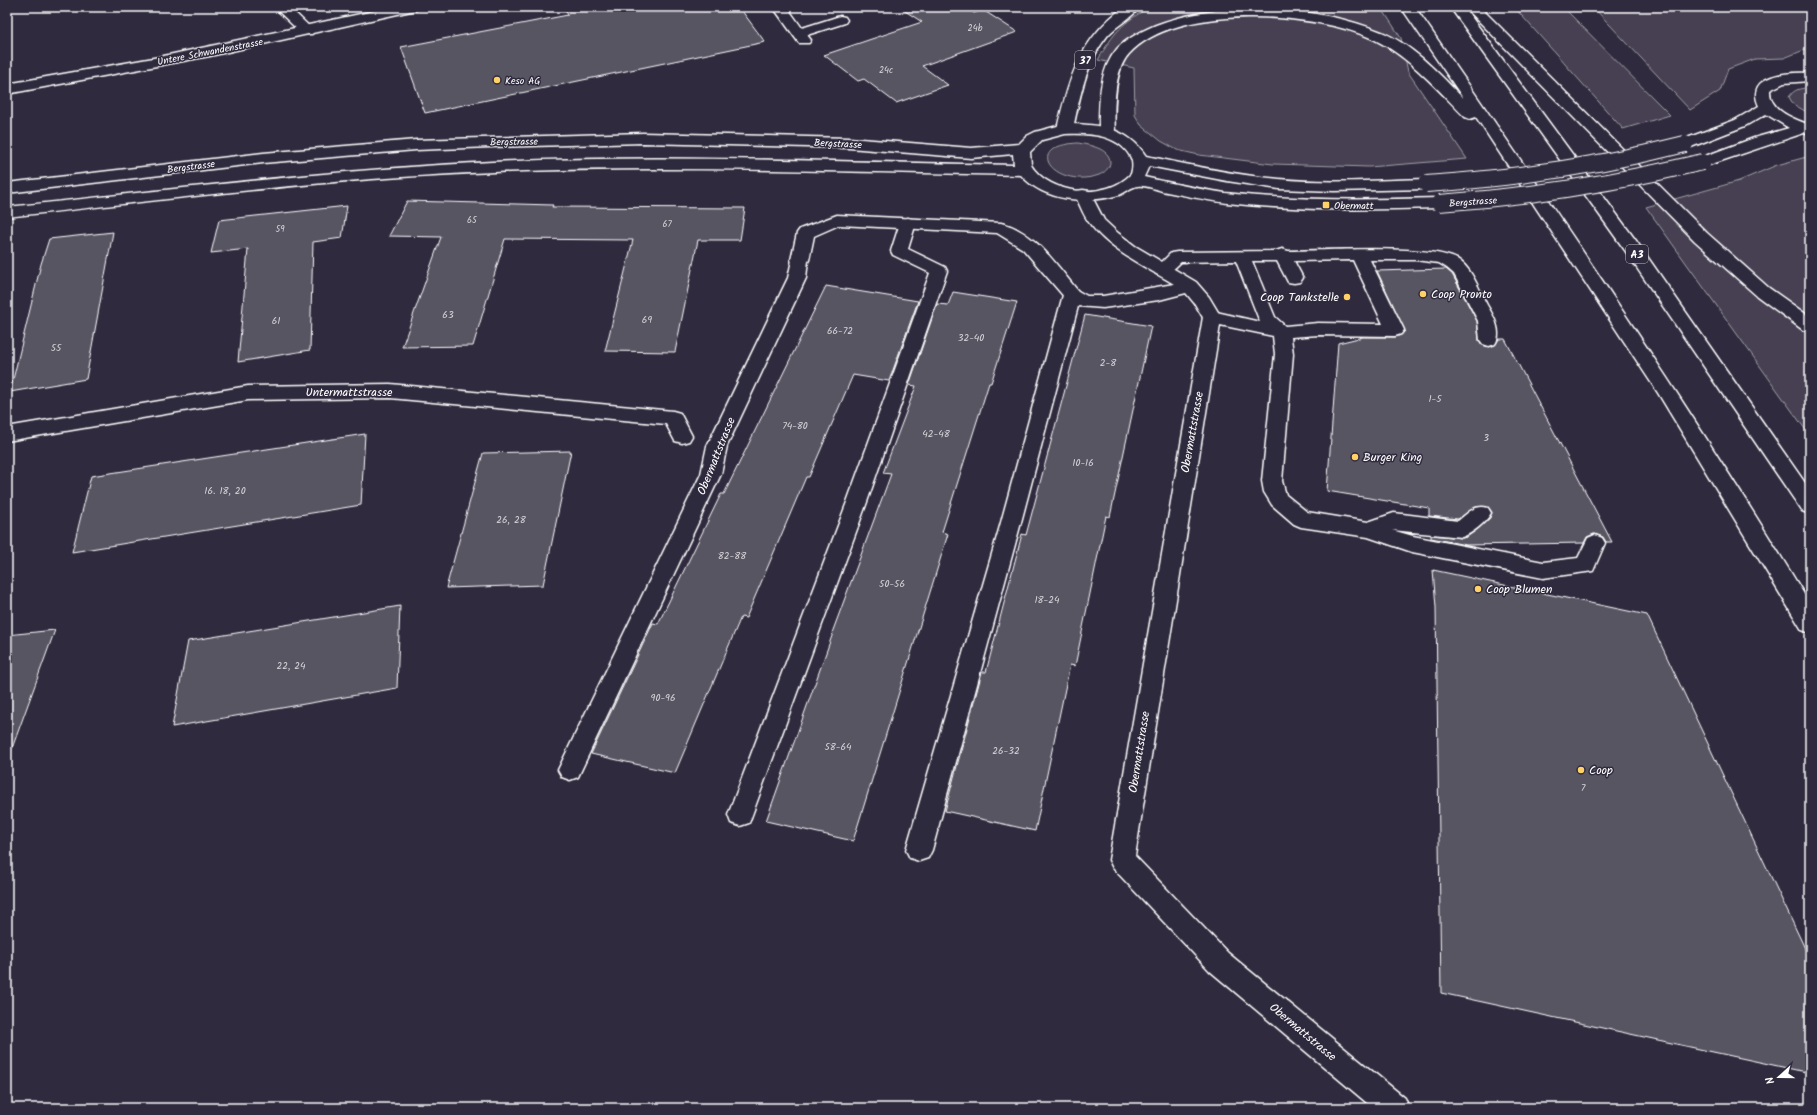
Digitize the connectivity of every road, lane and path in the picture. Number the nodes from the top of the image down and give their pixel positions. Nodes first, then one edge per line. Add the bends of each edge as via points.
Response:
1 (281, 7) edge
2 (411, 7) edge
3 (780, 7) edge
4 (1133, 7) edge
5 (1408, 7) edge
6 (1457, 7) edge
7 (1472, 7) edge
8 (840, 20) dead end
9 (307, 31) junction
10 (1810, 78) edge
11 (7, 89) edge
12 (1768, 107) junction
13 (1065, 129) junction
14 (1807, 129) edge
15 (1107, 133) junction
16 (1504, 146) junction
17 (1023, 148) junction
18 (1141, 160) junction
19 (1024, 170) junction
20 (1134, 180) junction
21 (7, 188) edge
22 (1083, 195) junction
23 (7, 212) edge
24 (908, 223) junction
25 (1282, 254) junction
26 (1359, 255) junction
27 (1242, 256) junction
28 (800, 260) joint
29 (1162, 270) junction
30 (1294, 278) dead end
31 (1190, 286) junction
32 (1072, 296) junction
33 (1212, 317) junction
34 (1810, 326) edge
35 (1281, 332) junction
36 (1489, 340) dead end
37 (7, 434) edge
38 (682, 436) dead end
39 (1810, 506) edge
40 (1481, 512) dead end
41 (1369, 530) junction
42 (1595, 543) dead end
43 (1810, 624) edge
44 (570, 770) dead end
45 (740, 816) dead end
46 (919, 850) dead end
47 (1395, 1108) edge

1 - 9 lane
2 - 9 main road, Untere Schwandenstrasse
3 - 8 lane via 801,36
4 - 13 main road, 37 via 1103,30 1087,54 1077,80
5 - 16 main road
6 - 39 main road, A3 via 1631,246
7 - 34 main road via 1701,238 1763,292
9 - 11 main road, Untere Schwandenstrasse
10 - 12 main road via 1788,77 1767,85 1762,91
12 - 14 main road, Bergstrasse via 1789,122
12 - 18 main road, Bergstrasse, bridge via 1740,123 1685,144 1563,172 1508,179 1335,186 1280,184 1235,179
13 - 15 main road
13 - 17 main road via 1033,139
14 - 20 main road, Bergstrasse, bridge via 1760,141 1703,162 1635,178 1560,192 1486,200 1364,205 1279,202 1237,199
15 - 16 main road via 1106,106 1114,68 1123,50 1135,39 1160,24 1186,15 1214,9 1258,8 1296,11 1334,19 1390,42 1418,63
15 - 18 main road via 1130,145
16 - 43 main road via 1705,453
17 - 19 main road via 1020,159
17 - 21 main road, Bergstrasse via 971,153 775,140 643,138 491,142 416,145 263,158
18 - 20 main road via 1140,171
19 - 22 main road via 1033,180 1046,188
19 - 23 main road, Bergstrasse via 620,163 492,167 323,178
20 - 22 main road via 1122,189 1103,194
22 - 29 main road via 1097,222 1112,237
24 - 28 main road, Obermattstrasse via 837,220 806,233
24 - 32 main road, Obermattstrasse via 1001,228 1029,245
24 - 45 lane via 899,251 939,271 857,502
25 - 26 lane
25 - 27 lane
25 - 30 lane
26 - 35 lane via 1395,330 1316,324
26 - 36 lane via 1428,256 1453,264 1461,272 1487,321
27 - 29 lane via 1177,257
27 - 35 lane via 1267,320
28 - 44 lane, Obermattstrasse via 797,278 717,446 711,474
29 - 31 main road
31 - 32 main road via 1159,294 1102,302 1083,302
31 - 33 main road
32 - 46 lane
33 - 35 lane
33 - 47 lane, Obermattstrasse via 1122,860 1219,962
35 - 41 lane via 1284,354 1272,481 1274,492 1288,510 1301,519
37 - 38 main road, Untermattstrasse via 248,393 390,391 673,418
40 - 41 lane via 1462,529 1394,521
41 - 42 lane via 1412,544 1543,570 1586,565

